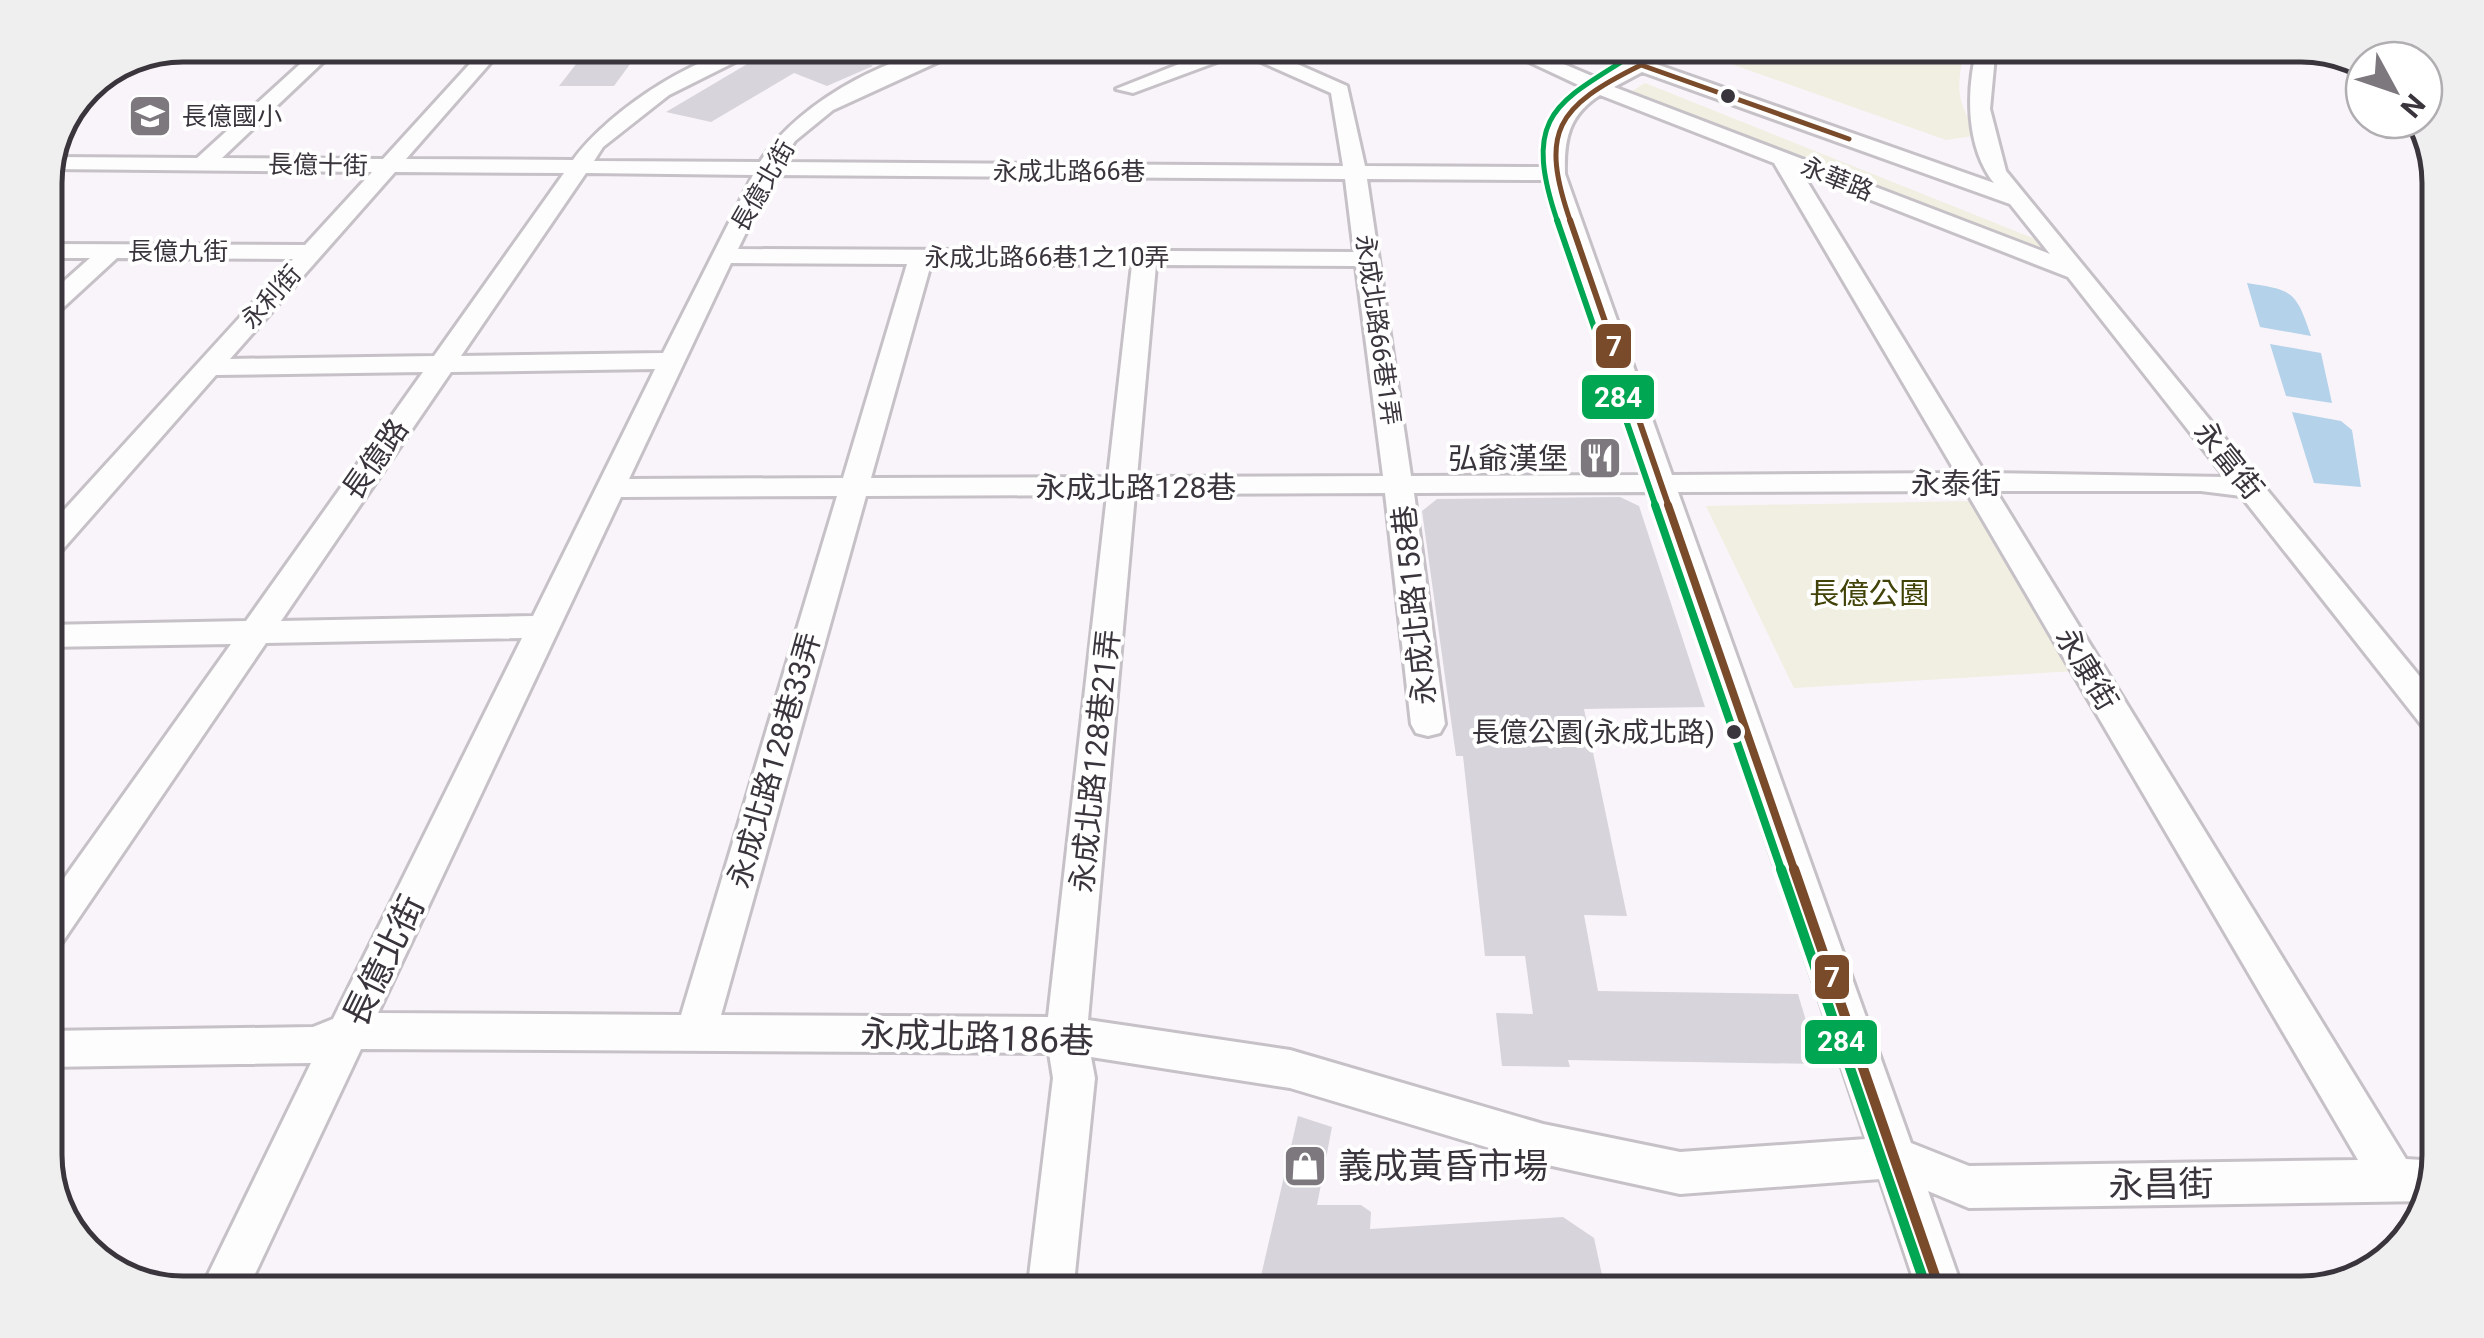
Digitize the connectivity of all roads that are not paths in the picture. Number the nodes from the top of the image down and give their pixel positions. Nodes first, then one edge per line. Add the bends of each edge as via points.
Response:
1 (314, 62) edge
2 (482, 62) edge
3 (720, 62) edge
4 (928, 62) edge
5 (1199, 62) edge
6 (1278, 62) edge
7 (1547, 62) edge
8 (1644, 62) edge
9 (1984, 62) edge
10 (1641, 64) junction
11 (1598, 87) junction
12 (1126, 89) dead end
13 (1781, 157) junction
14 (65, 163) edge
15 (203, 164) junction
16 (584, 165) junction
17 (389, 166) junction
18 (768, 172) junction
19 (1358, 174) junction
20 (1554, 174) junction
21 (2017, 199) junction
22 (63, 251) edge
23 (110, 252) junction
24 (310, 252) junction
25 (726, 256) junction
26 (1145, 256) junction
27 (921, 257) junction
28 (1368, 259) junction
29 (2075, 272) junction
30 (63, 295) edge
31 (674, 360) junction
32 (440, 365) junction
33 (208, 367) junction
34 (1975, 482) junction
35 (1660, 484) junction
36 (1400, 486) junction
37 (1124, 487) junction
38 (612, 488) junction
39 (854, 488) junction
40 (2252, 489) junction
41 (63, 530) edge
42 (545, 627) junction
43 (256, 632) junction
44 (63, 636) edge
45 (2422, 701) edge
46 (1428, 724) dead end
47 (63, 910) edge
48 (350, 1031) junction
49 (696, 1033) junction
50 (1066, 1035) junction
51 (63, 1048) edge
52 (1895, 1157) junction
53 (2413, 1180) edge
54 (230, 1276) edge
55 (1052, 1276) edge
56 (1935, 1276) edge

1 - 15 street
2 - 17 street, 永利街
3 - 16 street, 長億路 via 651,98 596,143
4 - 18 street, 長億北街 via 824,108 790,135
5 - 12 street
6 - 19 street, 永成北路66巷1弄 via 1340,90
7 - 11 street, 永華路
8 - 10 street
9 - 21 street, 永富街 via 1980,91 1988,154
10 - 11 street
10 - 21 street
11 - 13 street, 永華路
11 - 20 street via 1560,119 1552,135
13 - 29 street, 永華路
13 - 34 street, 永康街
14 - 15 street, 長億十街
15 - 17 street, 長億十街
16 - 17 street, 長億十街
16 - 18 street, 永成北路66巷
16 - 32 street, 長億路
17 - 24 street, 永利街
18 - 19 street, 永成北路66巷
18 - 25 street, 長億北街
19 - 20 street, 永成北路66巷
19 - 28 street, 永成北路66巷1弄
20 - 35 street
21 - 29 street, 永富街
22 - 23 street, 長億九街
23 - 24 street, 長億九街
23 - 30 street
24 - 33 street, 永利街
25 - 27 street, 永成北路66巷1之10弄
25 - 31 street, 長億北街
26 - 27 street, 永成北路66巷1之10弄
26 - 28 street, 永成北路66巷1之10弄
26 - 37 street, 永成北路128巷21弄
27 - 39 street, 永成北路128巷33弄
28 - 36 street, 永成北路66巷1弄
29 - 40 street, 永富街
31 - 32 street
31 - 38 street, 長億北街
32 - 33 street
32 - 43 street, 長億路
33 - 41 street, 永利街
34 - 35 street, 永泰街
34 - 40 street, 永泰街 via 2200,482
34 - 53 street, 永康街
35 - 36 street, 永成北路128巷
35 - 52 street
36 - 37 street, 永成北路128巷
36 - 46 street, 永成北路158巷
37 - 39 street, 永成北路128巷
37 - 50 street, 永成北路128巷21弄
38 - 39 street, 永成北路128巷
38 - 42 street, 長億北街
39 - 49 street, 永成北路128巷33弄
40 - 45 street, 永富街
42 - 43 street
42 - 48 street, 長億北街
43 - 44 street
43 - 47 street, 長億路
48 - 49 street, 永成北路186巷
48 - 51 street, 永成北路186巷 via 313,1045
48 - 54 street, 長億北街
49 - 50 street, 永成北路186巷
50 - 52 street, 永成北路186巷 via 1290,1069 1544,1144 1680,1173
50 - 55 street, 永成北路128巷21弄 via 1074,1078
52 - 53 street, 永昌街 via 1968,1187
52 - 56 street

